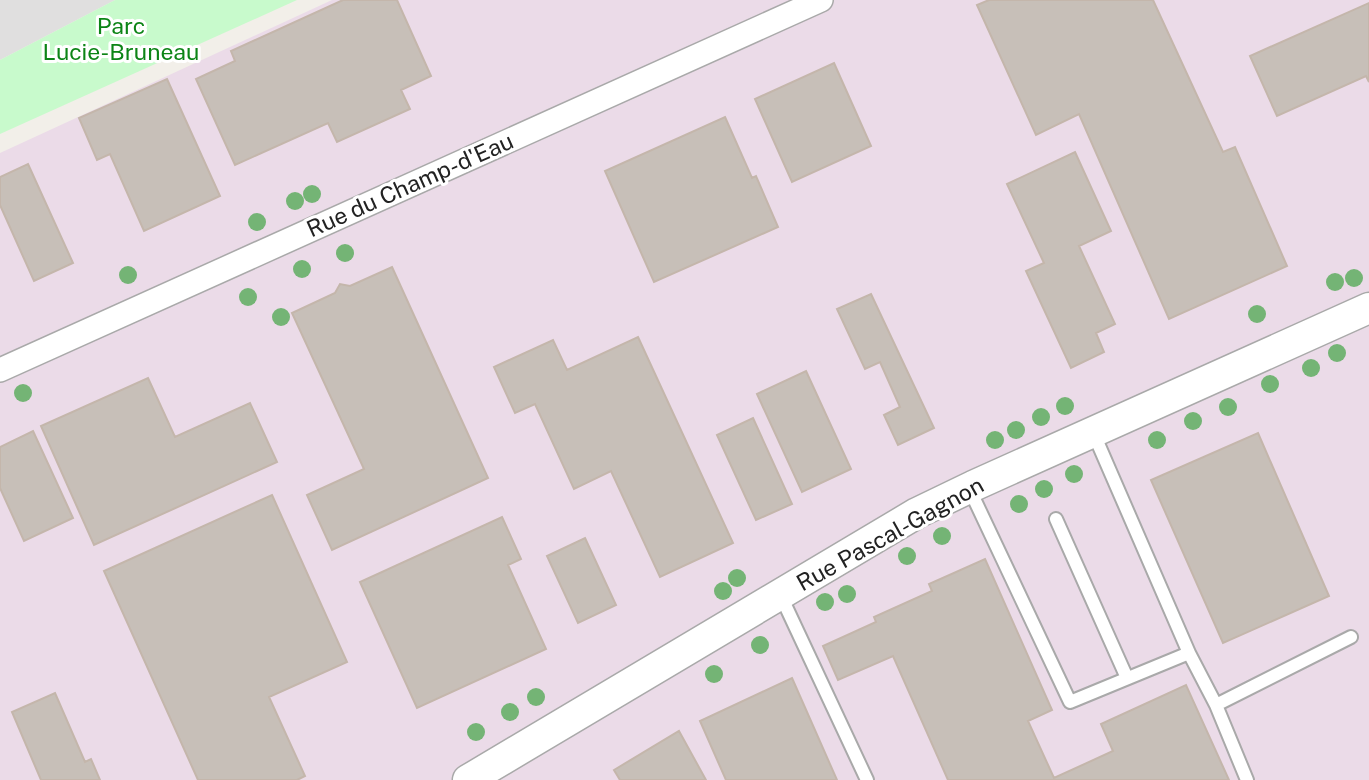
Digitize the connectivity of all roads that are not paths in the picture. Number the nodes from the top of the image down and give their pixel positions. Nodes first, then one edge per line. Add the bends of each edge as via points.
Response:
1 (821, 0) edge
2 (1369, 307) edge
3 (0, 370) edge
4 (1093, 432) junction
5 (969, 488) junction
6 (1056, 519) dead end
7 (780, 594) junction
8 (1351, 637) dead end
9 (1189, 653) junction
10 (1127, 678) junction
11 (1216, 705) junction
12 (468, 780) edge
13 (867, 780) edge
14 (1247, 780) edge

1 - 3 street, Rue du Champ-d'Eau
2 - 4 street, Rue Pascal-Gagnon
4 - 5 street, Rue Pascal-Gagnon
4 - 9 lane
5 - 7 street, Rue Pascal-Gagnon via 917,513
5 - 10 lane via 1069,702
6 - 10 lane
7 - 12 street, Rue Pascal-Gagnon
7 - 13 lane
8 - 11 lane
9 - 10 lane
9 - 11 lane
11 - 14 lane

